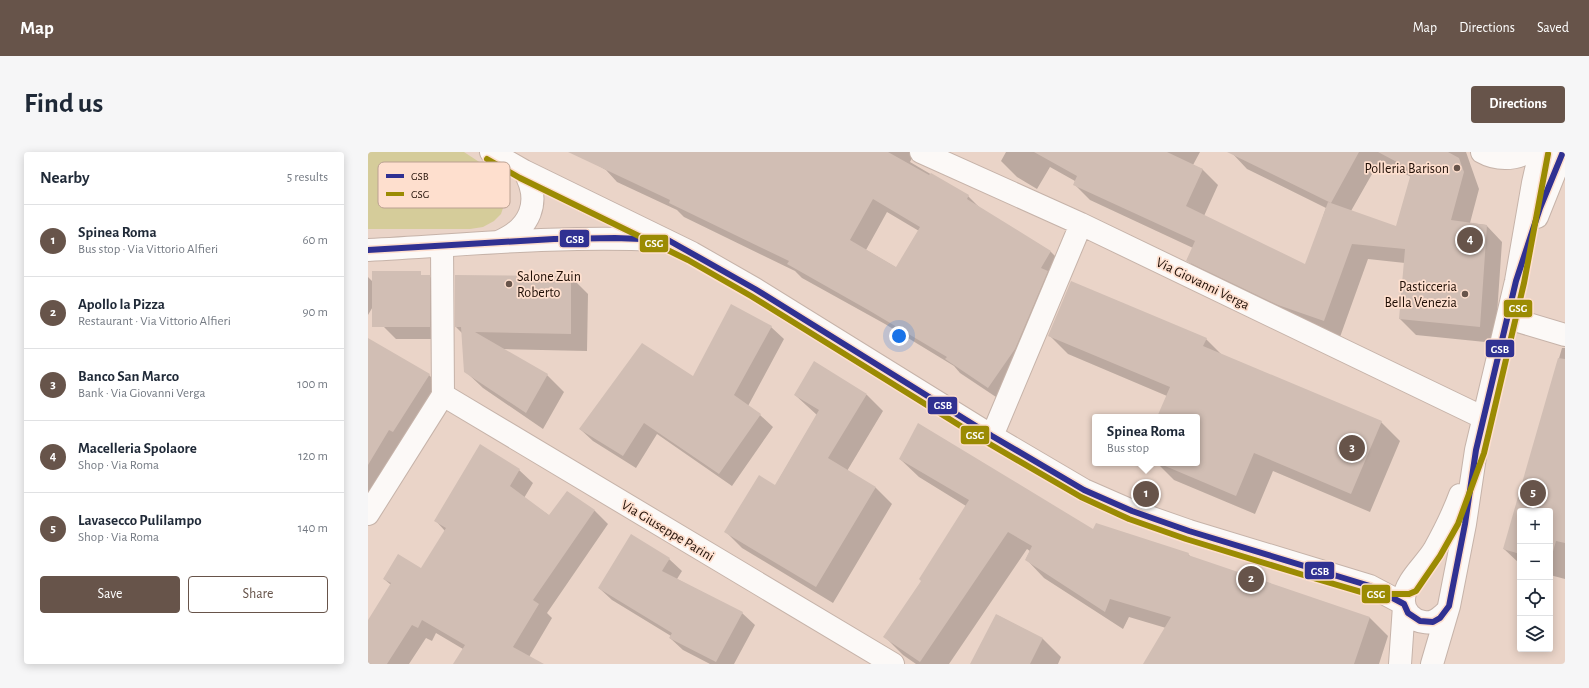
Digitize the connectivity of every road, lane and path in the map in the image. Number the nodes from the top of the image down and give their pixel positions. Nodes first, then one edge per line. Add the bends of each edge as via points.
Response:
1 (491, 152) edge
2 (921, 152) edge
3 (1482, 152) edge
4 (1528, 152) edge
5 (1540, 152) edge
6 (1563, 152) edge
7 (508, 162) edge
8 (510, 163) edge
9 (524, 171) junction
10 (1081, 224) junction
11 (668, 240) junction
12 (497, 243) junction
13 (442, 246) junction
14 (368, 250) edge
15 (1516, 281) junction
16 (1508, 318) junction
17 (1565, 335) edge
18 (443, 395) junction
19 (1484, 418) junction
20 (992, 436) junction
21 (1476, 450) junction
22 (368, 514) edge
23 (1407, 594) junction
24 (1448, 605) junction
25 (893, 664) edge
26 (1400, 664) edge
27 (1432, 664) edge

1 - 7 street
2 - 10 street, Via Giovanni Verga
3 - 4 street via 1505,158
5 - 15 street
6 - 15 street via 1540,208
8 - 9 street
9 - 11 street
9 - 12 street via 532,192 528,217 520,230
10 - 19 street, Via Giovanni Verga
10 - 20 street
11 - 12 street via 615,238
11 - 20 street via 755,289
12 - 13 street
13 - 14 street
13 - 18 street
15 - 16 street
16 - 17 street
16 - 19 street
18 - 22 street
18 - 25 street, Via Giuseppe Parini
19 - 21 street
20 - 23 street via 1084,490 1132,511 1370,586 1391,596
21 - 23 street via 1451,520
21 - 24 street via 1465,524
23 - 24 street via 1420,577 1437,578 1448,590
23 - 24 street via 1408,613 1426,623 1440,618
23 - 26 street
24 - 27 street

